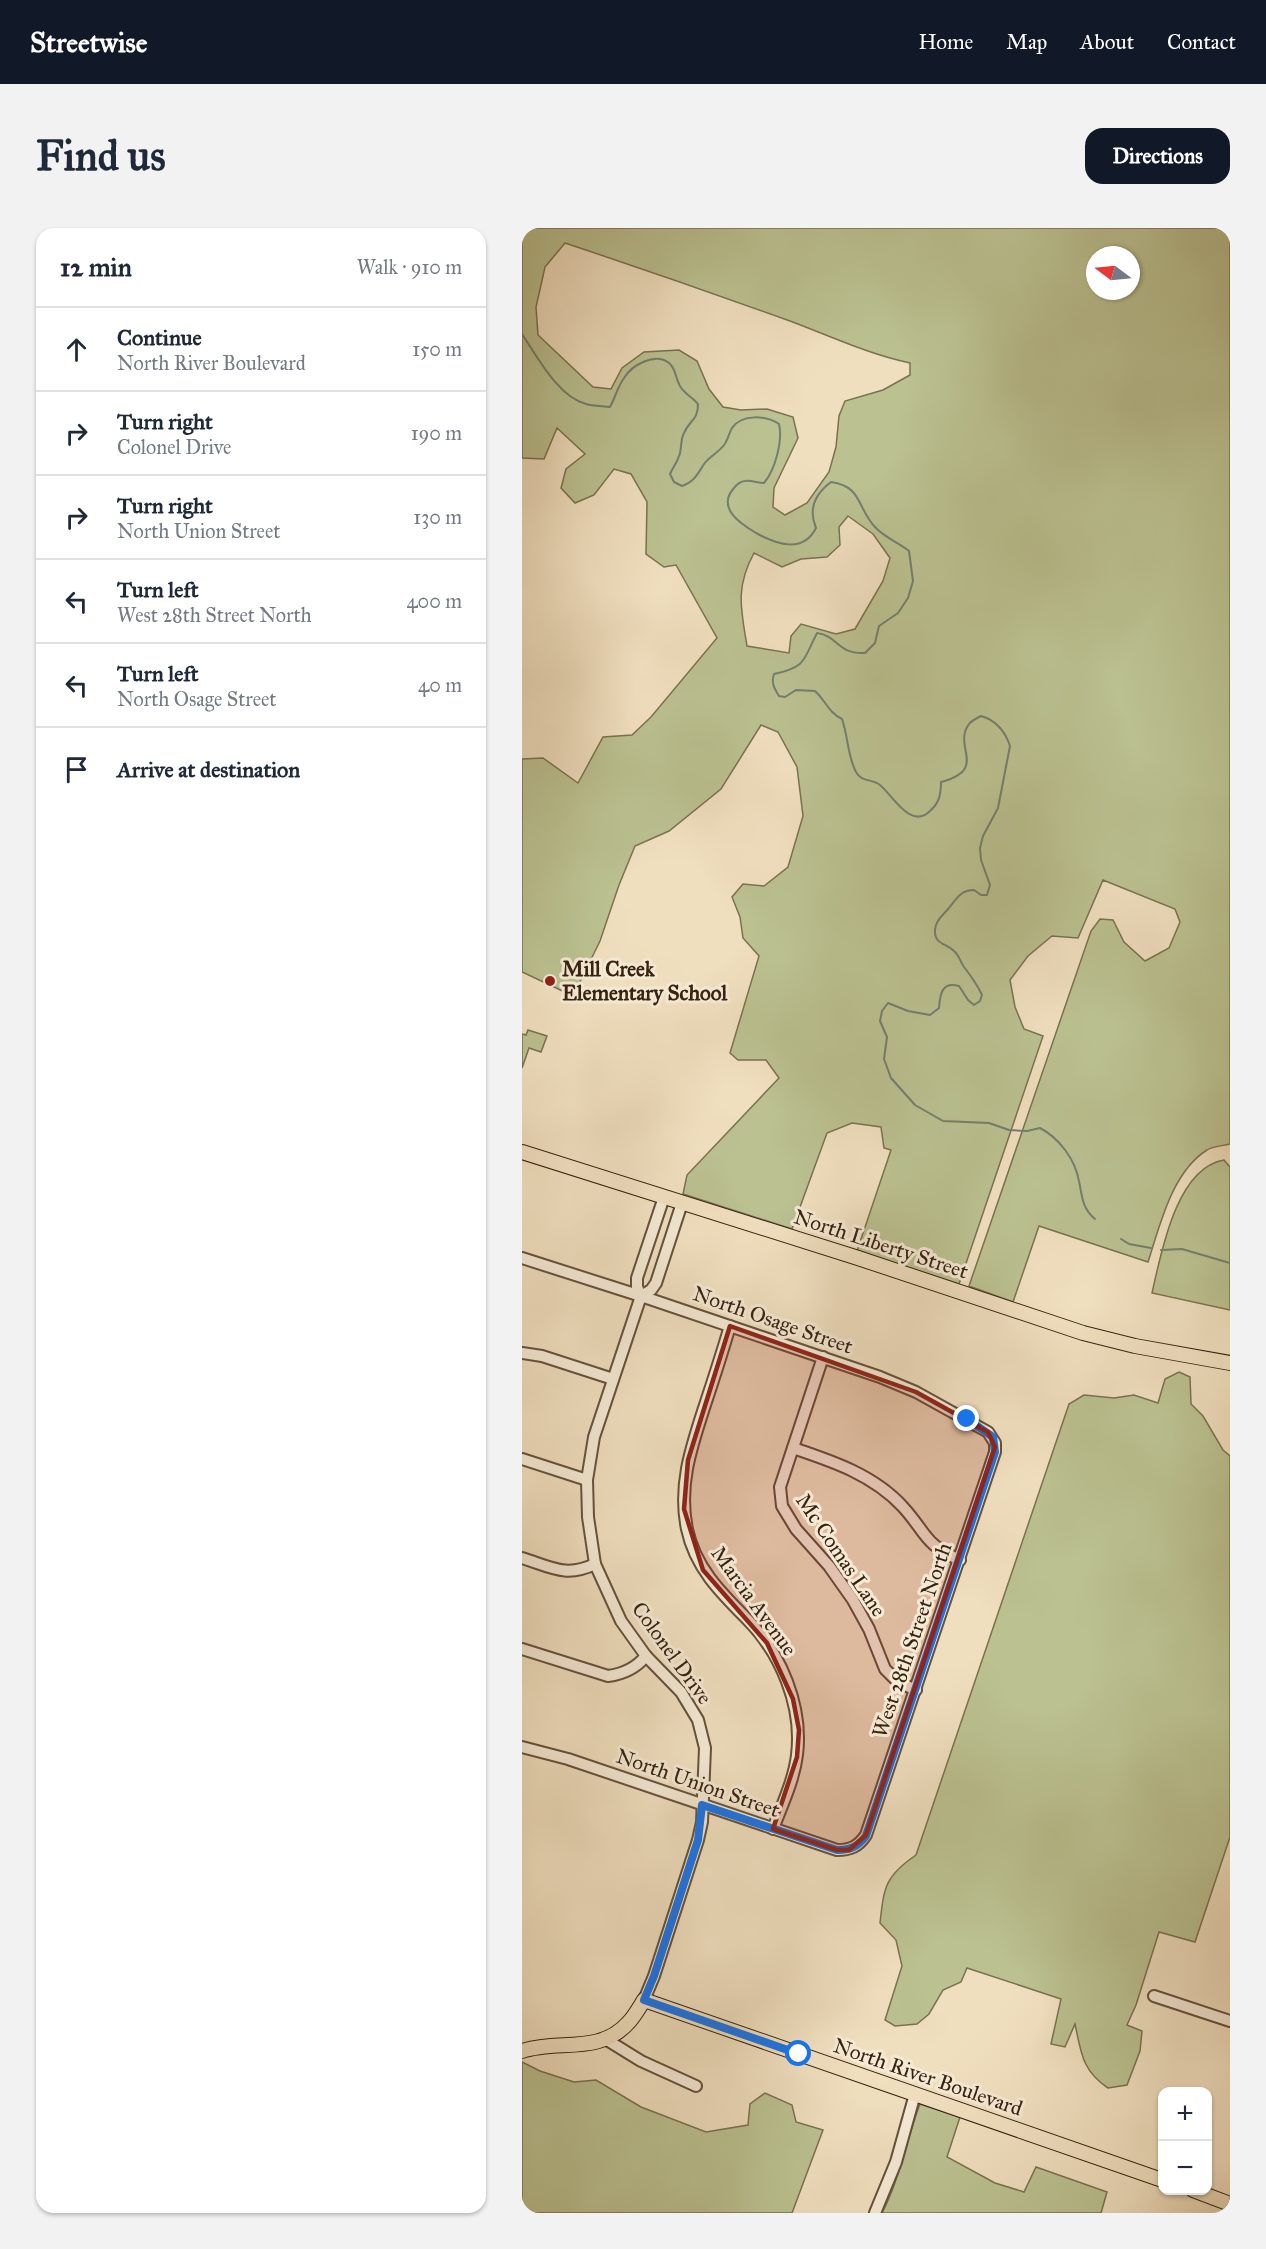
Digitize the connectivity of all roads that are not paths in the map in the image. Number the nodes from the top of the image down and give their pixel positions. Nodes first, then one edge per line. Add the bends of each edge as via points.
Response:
1 (522, 1152) edge
2 (664, 1197) junction
3 (682, 1203) junction
4 (522, 1258) edge
5 (641, 1296) junction
6 (730, 1326) junction
7 (522, 1353) edge
8 (823, 1357) junction
9 (1230, 1363) edge
10 (613, 1379) junction
11 (995, 1446) joint
12 (793, 1448) junction
13 (522, 1459) edge
14 (587, 1480) junction
15 (522, 1558) edge
16 (960, 1560) junction
17 (595, 1564) junction
18 (522, 1648) edge
19 (646, 1656) junction
20 (916, 1690) junction
21 (522, 1747) edge
22 (702, 1805) junction
23 (773, 1829) junction
24 (860, 1843) joint
25 (1154, 1996) dead end
26 (644, 2000) junction
27 (1230, 2021) edge
28 (607, 2040) junction
29 (522, 2051) edge
30 (696, 2086) dead end
31 (915, 2094) junction
32 (1158, 2179) edge
33 (1206, 2195) edge
34 (1230, 2204) edge
35 (875, 2213) edge

1 - 2 main road, North Liberty Street
2 - 3 main road, North Liberty Street
2 - 5 street, Colonel Drive via 637,1278
3 - 5 street, Colonel Drive via 656,1283
3 - 9 main road, North Liberty Street via 1083,1333
4 - 5 street, North Osage Street
5 - 6 street, North Osage Street
5 - 10 street, Colonel Drive
6 - 8 street, North Osage Street
6 - 23 street, Marcia Avenue via 688,1460 684,1509 690,1543 702,1570 766,1643 793,1698 799,1730 797,1757
7 - 10 street
8 - 11 street, North Osage Street via 916,1392 988,1432
8 - 12 street, Mc Comas Lane
10 - 14 street, Colonel Drive via 594,1437
11 - 16 street, West 28th Street North
12 - 16 street via 838,1463 879,1485 903,1507 932,1544
12 - 20 street, Mc Comas Lane via 780,1487 782,1506 853,1600 885,1669 898,1682
13 - 14 street
14 - 17 street, Colonel Drive
15 - 17 street via 567,1572
16 - 20 street, West 28th Street North
17 - 19 street, Colonel Drive via 621,1621
18 - 19 street via 608,1676 632,1669
19 - 22 street, Colonel Drive via 681,1692 698,1720 705,1748
20 - 24 street, West 28th Street North via 866,1836
21 - 22 street, North Union Street
22 - 23 street, North Union Street
22 - 26 street, Colonel Drive via 698,1840
23 - 24 street, North Union Street via 837,1850 849,1850
25 - 27 street
26 - 28 main road via 629,2023
26 - 31 main road, North River Boulevard
28 - 29 main road
28 - 30 street via 641,2061
31 - 32 main road, North River Boulevard
31 - 35 street via 896,2163
33 - 34 main road

